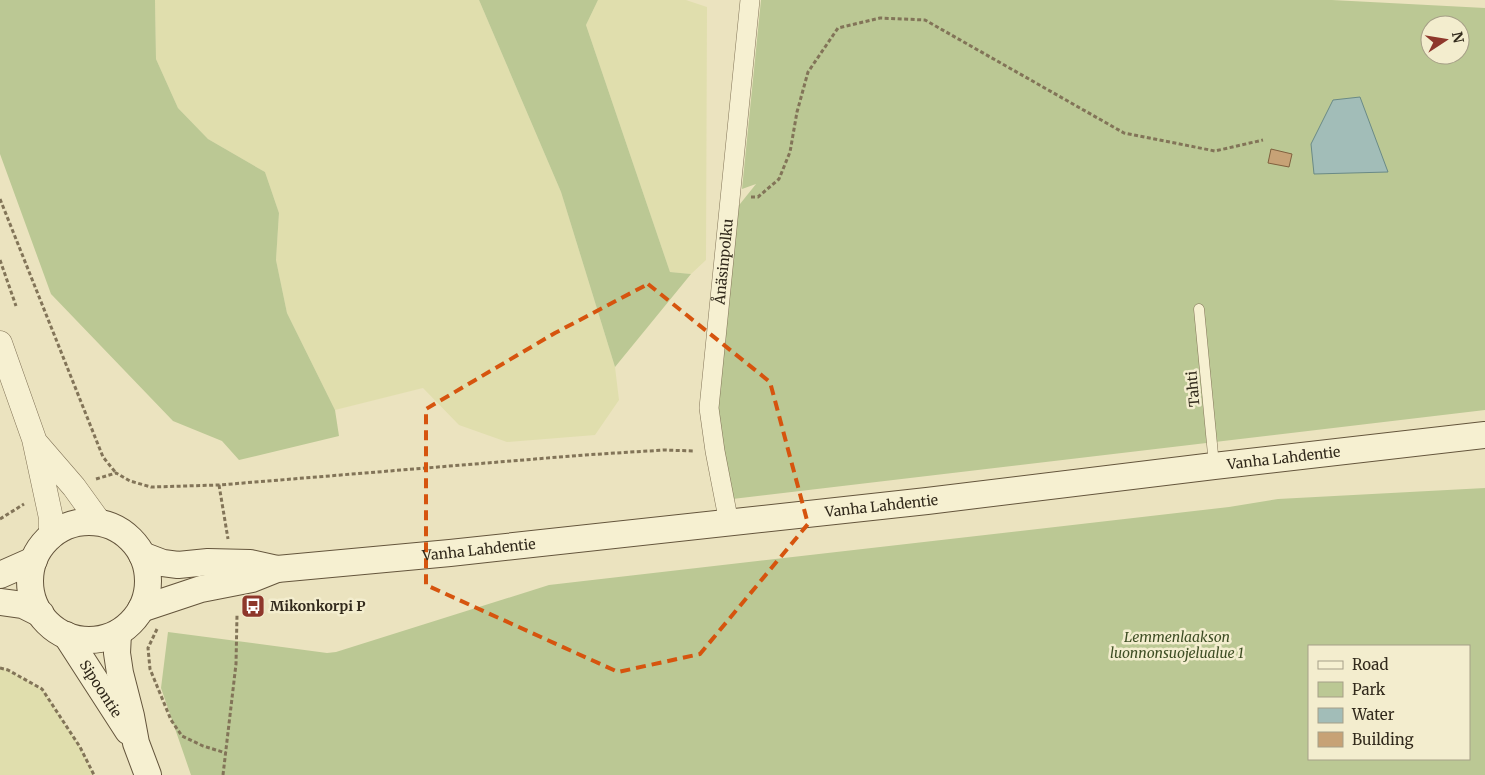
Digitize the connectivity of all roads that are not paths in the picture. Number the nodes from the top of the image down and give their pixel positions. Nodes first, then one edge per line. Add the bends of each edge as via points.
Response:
1 (750, 0) edge
2 (1199, 309) dead end
3 (0, 343) edge
4 (1485, 435) edge
5 (34, 439) junction
6 (1214, 466) junction
7 (100, 523) junction
8 (730, 523) junction
9 (51, 537) junction
10 (142, 555) junction
11 (34, 560) junction
12 (277, 569) junction
13 (0, 575) edge
14 (0, 602) edge
15 (41, 614) junction
16 (149, 618) junction
17 (118, 633) junction
18 (66, 635) junction
19 (136, 743) junction
20 (148, 775) edge

1 - 8 street, Ånäsinpolku via 709,408 714,451
2 - 6 lane, Tahti
3 - 5 street
4 - 6 main road, Vanha Lahdentie
5 - 7 street
5 - 9 street via 51,518
6 - 8 main road, Vanha Lahdentie
7 - 9 main road via 80,522 60,529
7 - 10 main road via 120,530 135,543
8 - 12 main road, Vanha Lahdentie
9 - 11 main road via 44,542
10 - 12 main road, Vanha Lahdentie via 178,565 250,563
10 - 16 main road via 149,582 145,602
11 - 13 main road
11 - 15 main road via 30,580 33,601
12 - 16 main road, Vanha Lahdentie via 252,579 201,589
14 - 15 main road via 23,604
15 - 18 main road
16 - 17 main road via 135,620
17 - 18 main road via 99,640 79,640
17 - 19 main road, Sipoontie via 120,673
18 - 19 main road, Sipoontie
19 - 20 main road, Sipoontie

